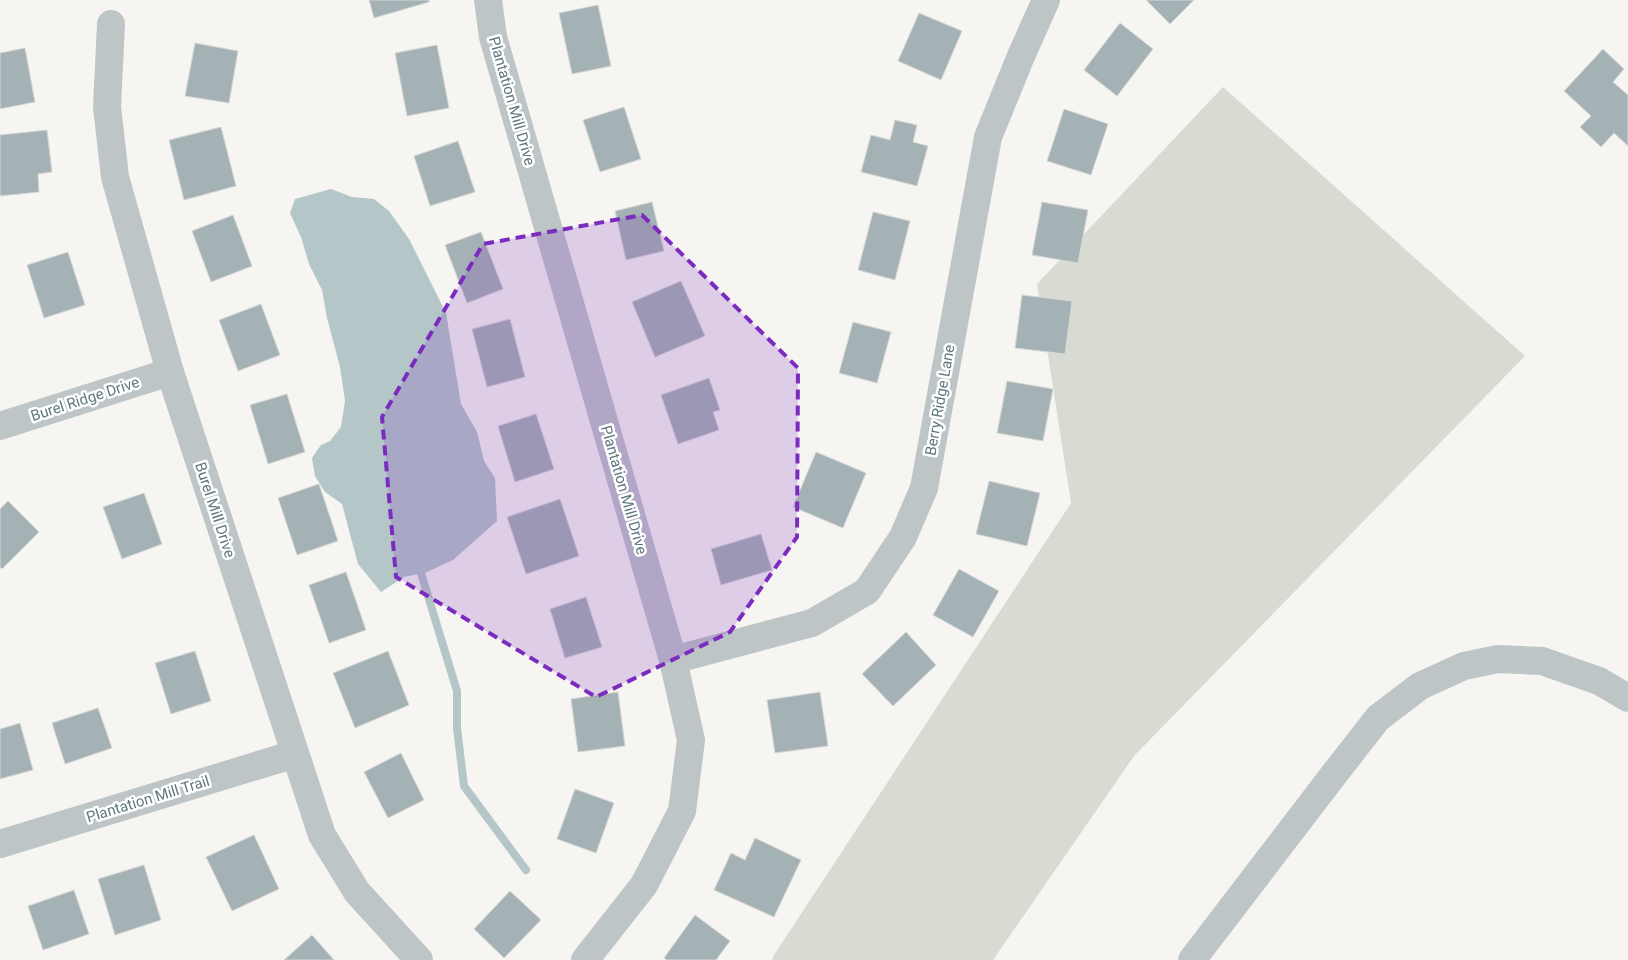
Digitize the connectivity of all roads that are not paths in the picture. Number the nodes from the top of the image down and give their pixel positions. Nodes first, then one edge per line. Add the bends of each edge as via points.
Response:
1 (488, 0) edge
2 (1046, 0) edge
3 (111, 24) dead end
4 (170, 372) junction
5 (0, 426) edge
6 (673, 660) junction
7 (1628, 698) edge
8 (295, 754) junction
9 (0, 844) edge
10 (419, 960) edge
11 (585, 960) edge
12 (1192, 960) edge

1 - 6 street, Plantation Mill Drive via 493,37
2 - 6 street, Berry Ridge Lane via 988,137 924,488 902,537 867,591 812,623
3 - 4 street, Burel Mill Drive via 107,108 115,177
4 - 5 street, Burel Ridge Drive
4 - 8 street, Burel Mill Drive
6 - 11 street, Plantation Mill Drive via 691,740 682,811 644,886
7 - 12 street via 1599,681 1542,661 1498,659 1464,666 1420,686 1378,718
8 - 9 street, Plantation Mill Trail
8 - 10 street, Burel Mill Drive via 322,835 357,892

